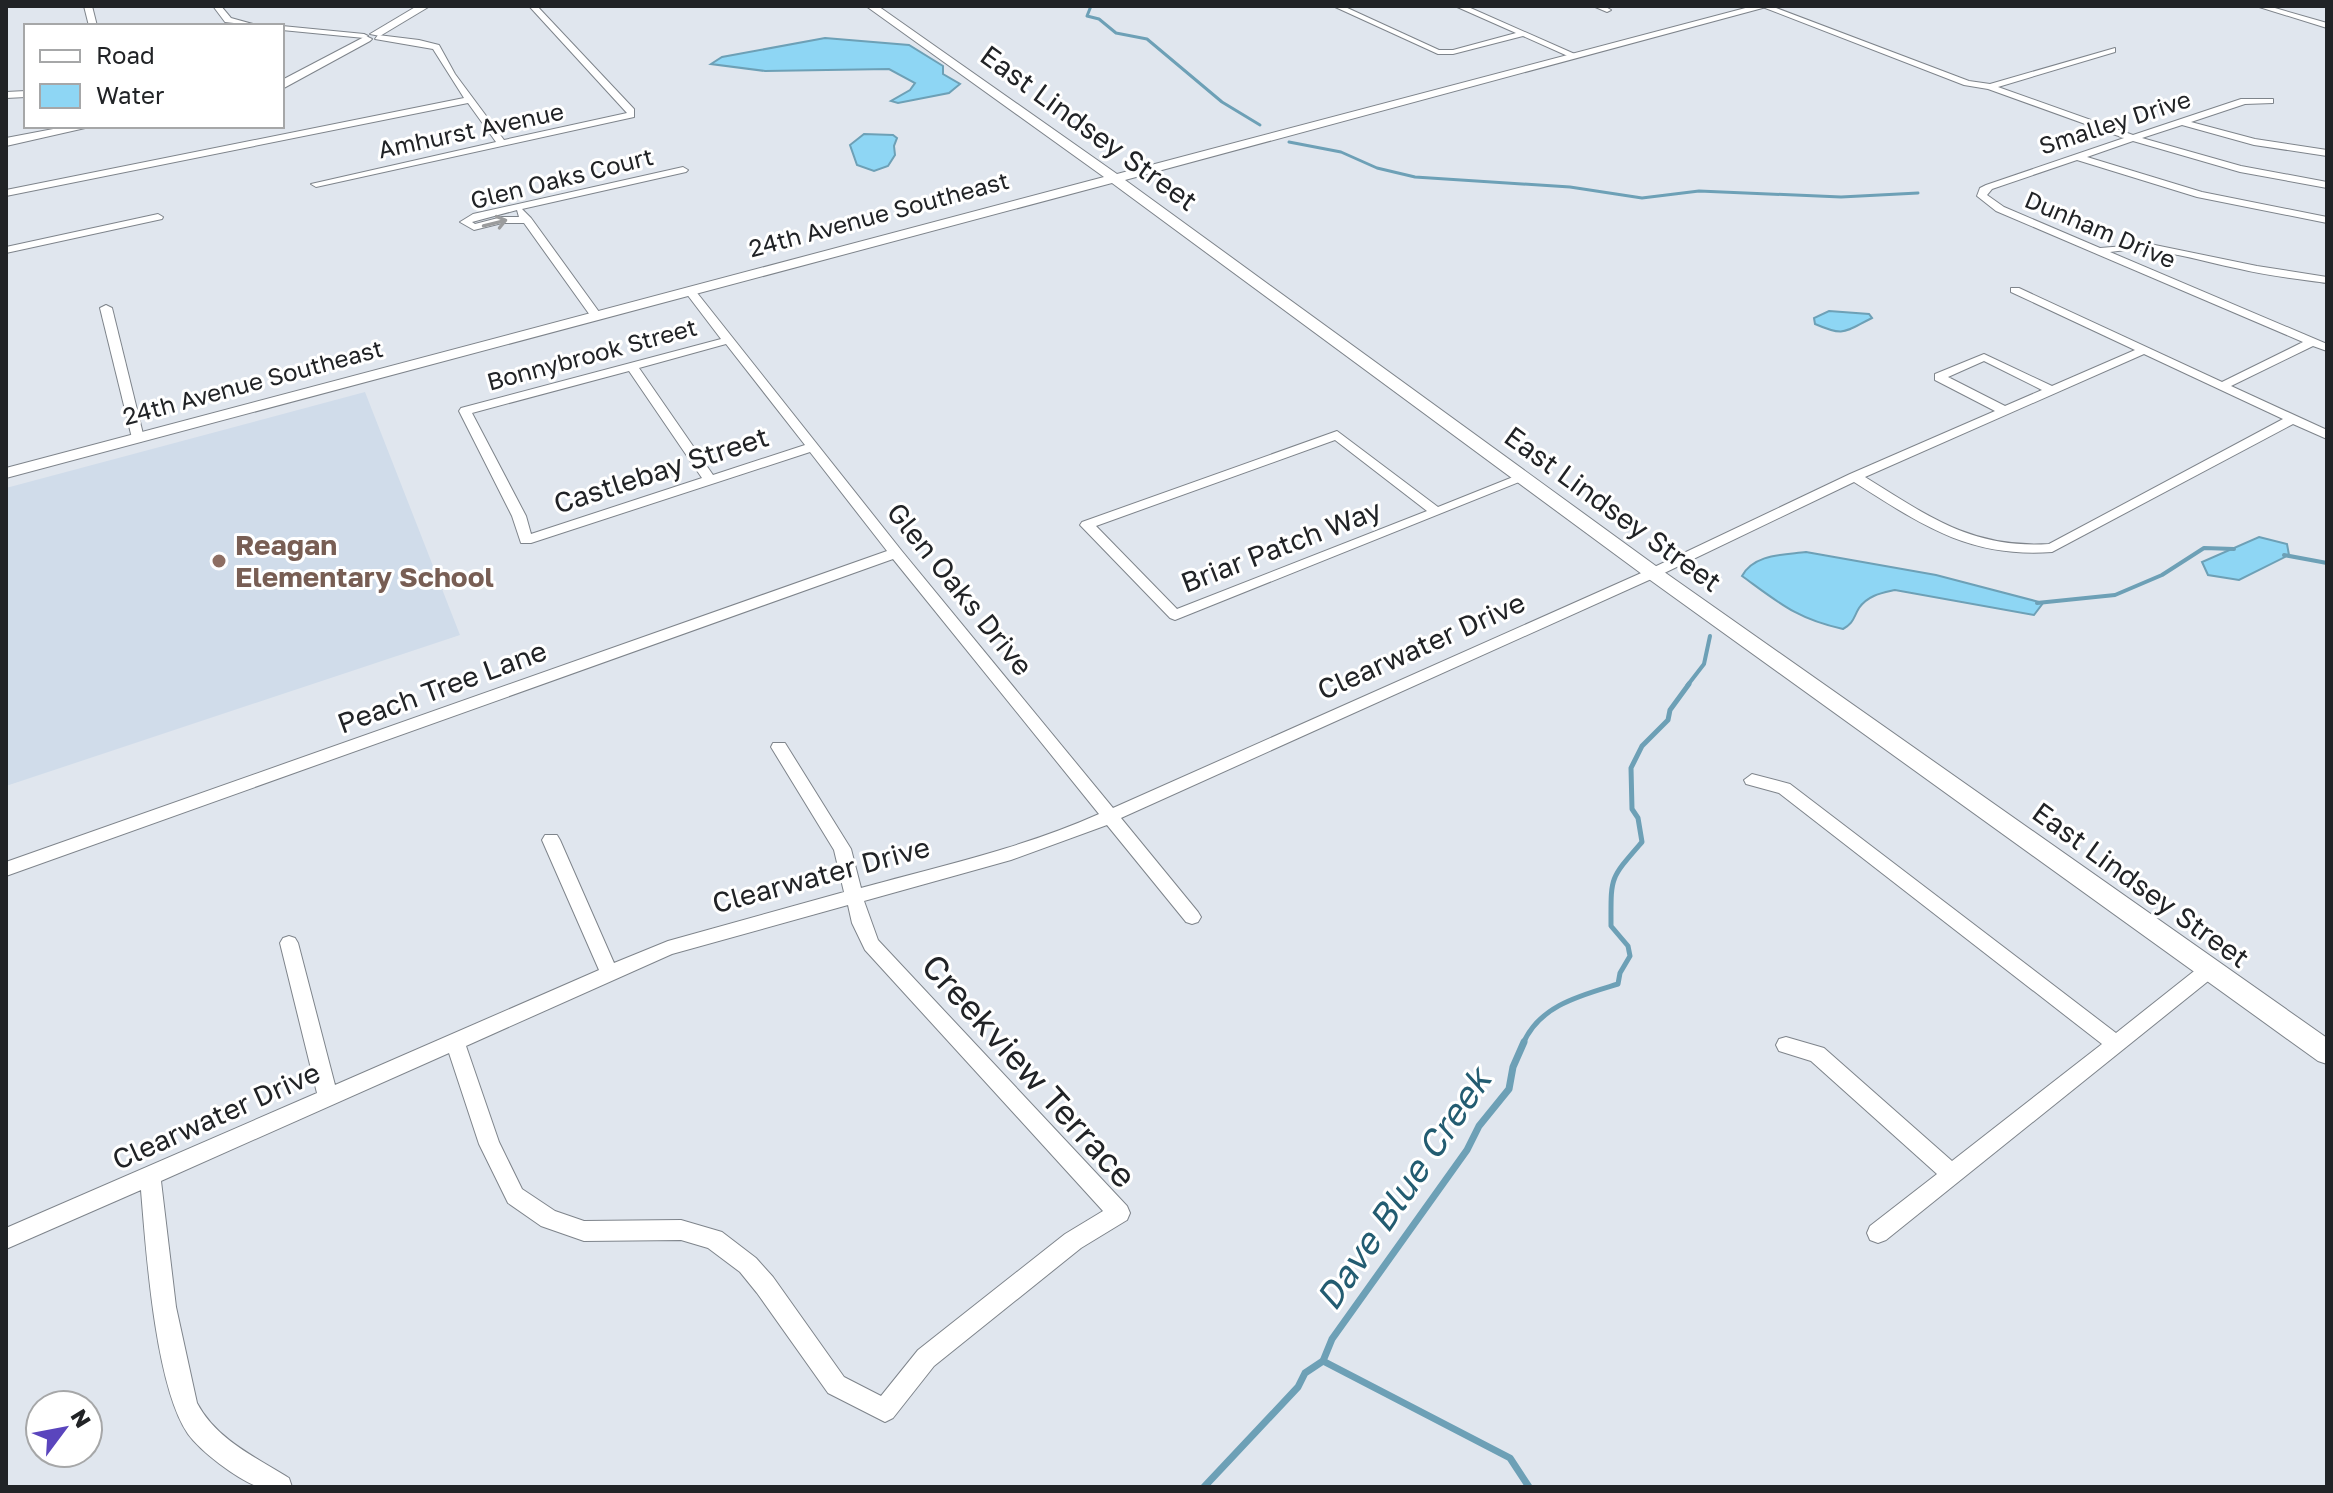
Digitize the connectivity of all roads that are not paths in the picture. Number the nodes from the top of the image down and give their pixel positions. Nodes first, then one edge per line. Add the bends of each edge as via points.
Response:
1 (217, 6) edge
2 (425, 6) edge
3 (533, 6) edge
4 (871, 6) edge
5 (1337, 6) edge
6 (1459, 6) edge
7 (1597, 6) edge
8 (1764, 6) edge
9 (1780, 6) edge
10 (2260, 6) edge
11 (1607, 10) dead end
12 (247, 24) edge
13 (2327, 26) edge
14 (284, 28) edge
15 (1523, 34) junction
16 (371, 37) junction
17 (2112, 50) dead end
18 (1573, 55) junction
19 (284, 77) edge
20 (296, 79) junction
21 (284, 84) edge
22 (1990, 87) junction
23 (470, 100) junction
24 (2270, 101) dead end
25 (2181, 122) junction
26 (78, 128) edge
27 (2130, 139) junction
28 (6, 142) edge
29 (502, 144) junction
30 (2327, 153) edge
31 (2077, 157) junction
32 (683, 170) dead end
33 (1112, 177) junction
34 (316, 184) dead end
35 (2327, 185) edge
36 (6, 193) edge
37 (1984, 199) joint
38 (518, 208) junction
39 (158, 217) dead end
40 (527, 220) junction
41 (2327, 220) edge
42 (6, 250) edge
43 (2099, 251) junction
44 (2327, 280) edge
45 (2015, 290) dead end
46 (690, 291) junction
47 (106, 308) dead end
48 (596, 316) junction
49 (729, 340) junction
50 (2310, 343) junction
51 (2327, 348) edge
52 (2144, 350) junction
53 (632, 367) junction
54 (2222, 386) junction
55 (2053, 391) junction
56 (2007, 412) junction
57 (2293, 419) junction
58 (2327, 435) edge
59 (138, 438) junction
60 (812, 447) junction
61 (6, 473) edge
62 (1855, 477) junction
63 (1523, 478) junction
64 (709, 479) junction
65 (1437, 512) junction
66 (526, 540) joint
67 (896, 553) junction
68 (1653, 573) junction
69 (779, 747) dead end
70 (1752, 780) dead end
71 (1110, 816) junction
72 (551, 840) dead end
73 (6, 869) edge
74 (855, 895) junction
75 (1192, 917) dead end
76 (289, 943) dead end
77 (2210, 969) junction
78 (609, 973) junction
79 (455, 1041) junction
80 (2116, 1044) junction
81 (1786, 1045) dead end
82 (2327, 1053) edge
83 (328, 1097) junction
84 (1952, 1174) junction
85 (150, 1177) junction
86 (1878, 1233) dead end
87 (6, 1239) edge
88 (280, 1487) edge

1 - 12 street via 228,20
2 - 16 street
3 - 29 street, Amhurst Avenue via 632,113
4 - 33 street, East Lindsey Street
5 - 15 street via 1442,53
6 - 15 street
7 - 11 street
8 - 18 street, 24th Avenue Southeast
8 - 22 street
9 - 22 street
10 - 13 street
14 - 16 street
15 - 18 street
16 - 20 street
16 - 23 street via 436,47
17 - 22 street
18 - 33 street, 24th Avenue Southeast
19 - 20 street
20 - 21 street
22 - 27 street
23 - 29 street
23 - 36 street
24 - 25 street, Smalley Drive via 2244,101
25 - 27 street, Smalley Drive
25 - 30 street via 2254,142
26 - 28 street
27 - 31 street, Smalley Drive
27 - 35 street via 2230,169
29 - 34 street, Amhurst Avenue
31 - 37 street, Smalley Drive via 1989,187 1983,190
31 - 41 street via 2169,187
32 - 38 street, Glen Oaks Court
33 - 46 street, 24th Avenue Southeast
33 - 63 street, East Lindsey Street
37 - 43 street, Dunham Drive
38 - 40 street
38 -> 40 street, Glen Oaks Court via 465,222 474,227
39 - 42 street
40 - 48 street
43 - 44 street via 2153,246
43 - 50 street, Dunham Drive
45 - 52 street
46 - 48 street, 24th Avenue Southeast
46 - 49 street, Glen Oaks Drive
47 - 59 street
48 - 59 street, 24th Avenue Southeast
49 - 53 street, Bonnybrook Street
49 - 60 street, Glen Oaks Drive
50 - 51 street, Dunham Drive
50 - 54 street
52 - 54 street
52 - 55 street, Clearwater Drive
53 - 64 street
53 - 66 street, Bonnybrook Street via 465,411
54 - 57 street
55 - 56 street, Clearwater Drive
55 - 56 street via 1984,357 1939,377
56 - 62 street, Clearwater Drive
57 - 58 street
57 - 62 street via 2052,548 2032,551 1972,543
59 - 61 street, 24th Avenue Southeast
60 - 64 street, Castlebay Street
60 - 67 street, Glen Oaks Drive
62 - 68 street, Clearwater Drive
63 - 65 street, Briar Patch Way
63 - 68 street, East Lindsey Street
64 - 66 street, Castlebay Street
65 - 65 street, Briar Patch Way via 1175,615 1087,525 1337,435
67 - 71 street, Glen Oaks Drive
67 - 73 street, Peach Tree Lane
68 - 71 street, Clearwater Drive
68 - 77 street, East Lindsey Street
69 - 74 street, Creekview Terrace via 836,836
70 - 80 street via 1784,788
71 - 74 street, Clearwater Drive via 1045,843
71 - 75 street, Glen Oaks Drive
72 - 78 street
74 - 78 street, Clearwater Drive via 689,941
74 - 79 street, Creekview Terrace via 871,945 1119,1213 1073,1241 926,1358 885,1410 836,1385 765,1285 714,1239 681,1230 584,1231 549,1219 515,1196 489,1144
76 - 83 street
77 - 80 street
77 - 82 street, East Lindsey Street
78 - 79 street, Clearwater Drive
79 - 83 street, Clearwater Drive
80 - 84 street
81 - 84 street via 1817,1054
83 - 85 street, Clearwater Drive
84 - 86 street
85 - 87 street, Clearwater Drive
85 - 88 street via 184,1403 211,1441

